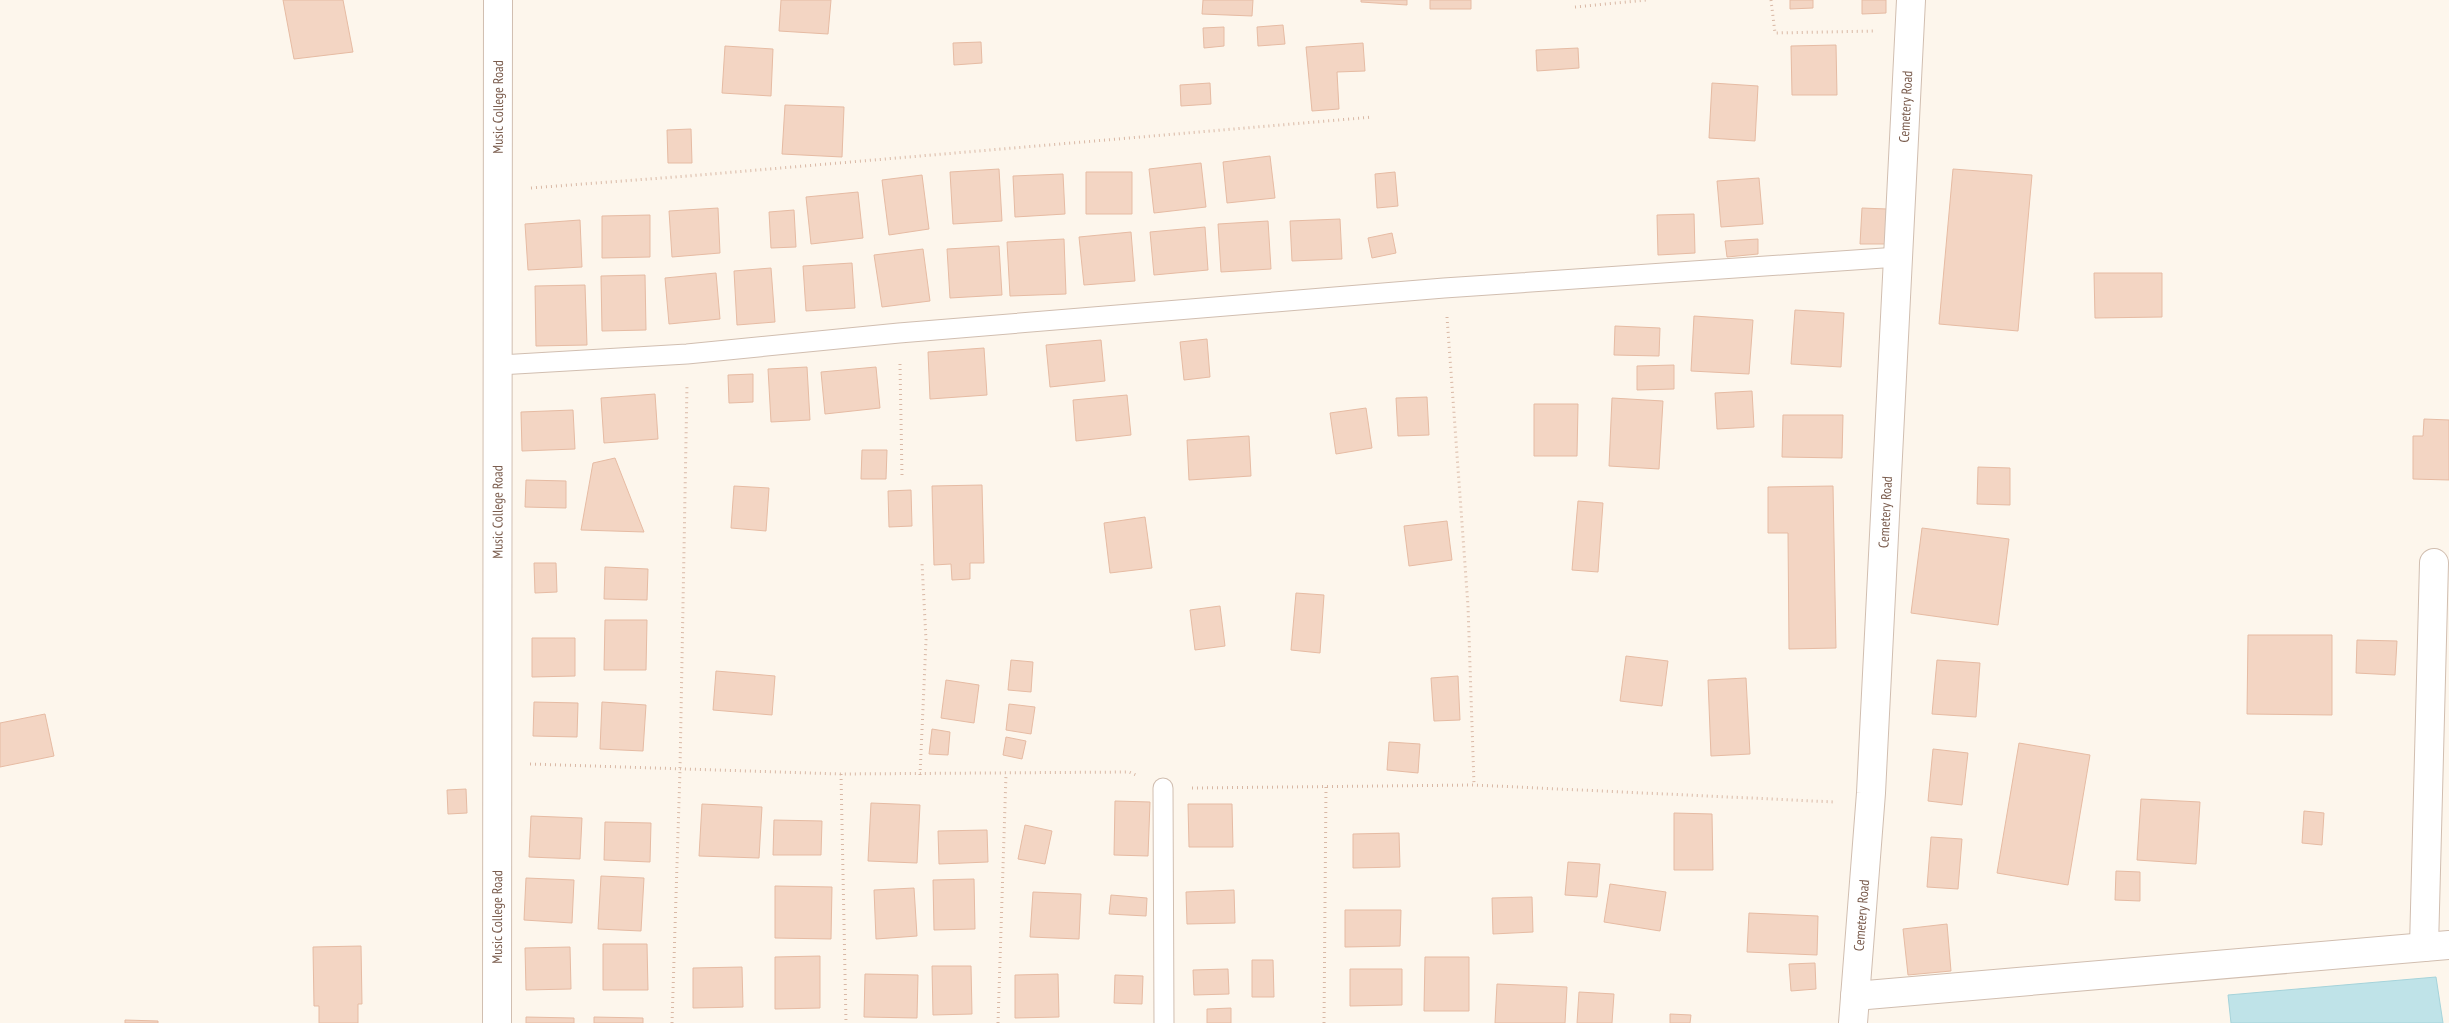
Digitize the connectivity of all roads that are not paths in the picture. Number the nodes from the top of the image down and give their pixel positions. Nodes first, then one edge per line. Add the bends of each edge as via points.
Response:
1 (498, 0) edge
2 (1911, 0) edge
3 (1898, 257) junction
4 (498, 365) junction
5 (2434, 563) dead end
6 (1163, 788) dead end
7 (2436, 946) edge
8 (1855, 996) junction
9 (497, 1023) edge
10 (1164, 1023) edge
11 (1853, 1023) edge

1 - 4 street, Music College Road
2 - 3 street, Cemetery Road
3 - 4 lane via 1444,288 899,333 687,354
3 - 8 street, Cemetery Road via 1871,793
4 - 9 street, Music College Road
5 - 7 street
6 - 10 lane
7 - 8 street
8 - 11 street, Cemetery Road

